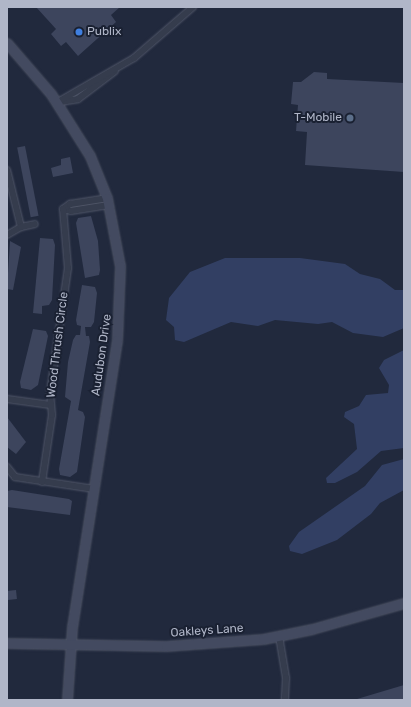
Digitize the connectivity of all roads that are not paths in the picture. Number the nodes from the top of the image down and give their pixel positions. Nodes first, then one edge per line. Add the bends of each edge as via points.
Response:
1 (193, 7) edge
2 (7, 43) edge
3 (56, 103) junction
4 (7, 170) edge
5 (108, 201) junction
6 (35, 224) dead end
7 (21, 227) junction
8 (7, 235) edge
9 (7, 399) edge
10 (51, 405) junction
11 (7, 467) edge
12 (42, 482) junction
13 (94, 489) junction
14 (404, 603) edge
15 (279, 636) junction
16 (7, 643) edge
17 (70, 646) junction
18 (67, 700) edge
19 (285, 700) edge

1 - 3 street via 106,80 78,99
2 - 3 street, Audubon Drive
3 - 5 street, Audubon Drive via 90,156
4 - 7 street
5 - 10 street, Wood Thrush Circle via 70,204 63,208 68,268 50,393
5 - 13 street, Audubon Drive via 118,249 121,299
6 - 7 street
7 - 8 street
9 - 10 street
10 - 12 street, Wood Thrush Circle via 52,415
11 - 12 street via 15,477
12 - 13 street
13 - 17 street, Audubon Drive
14 - 15 street, Oakleys Lane
15 - 17 street, Oakleys Lane via 166,646
15 - 19 street via 286,678
16 - 17 street, Oakleys Lane
17 - 18 street, Audubon Drive

